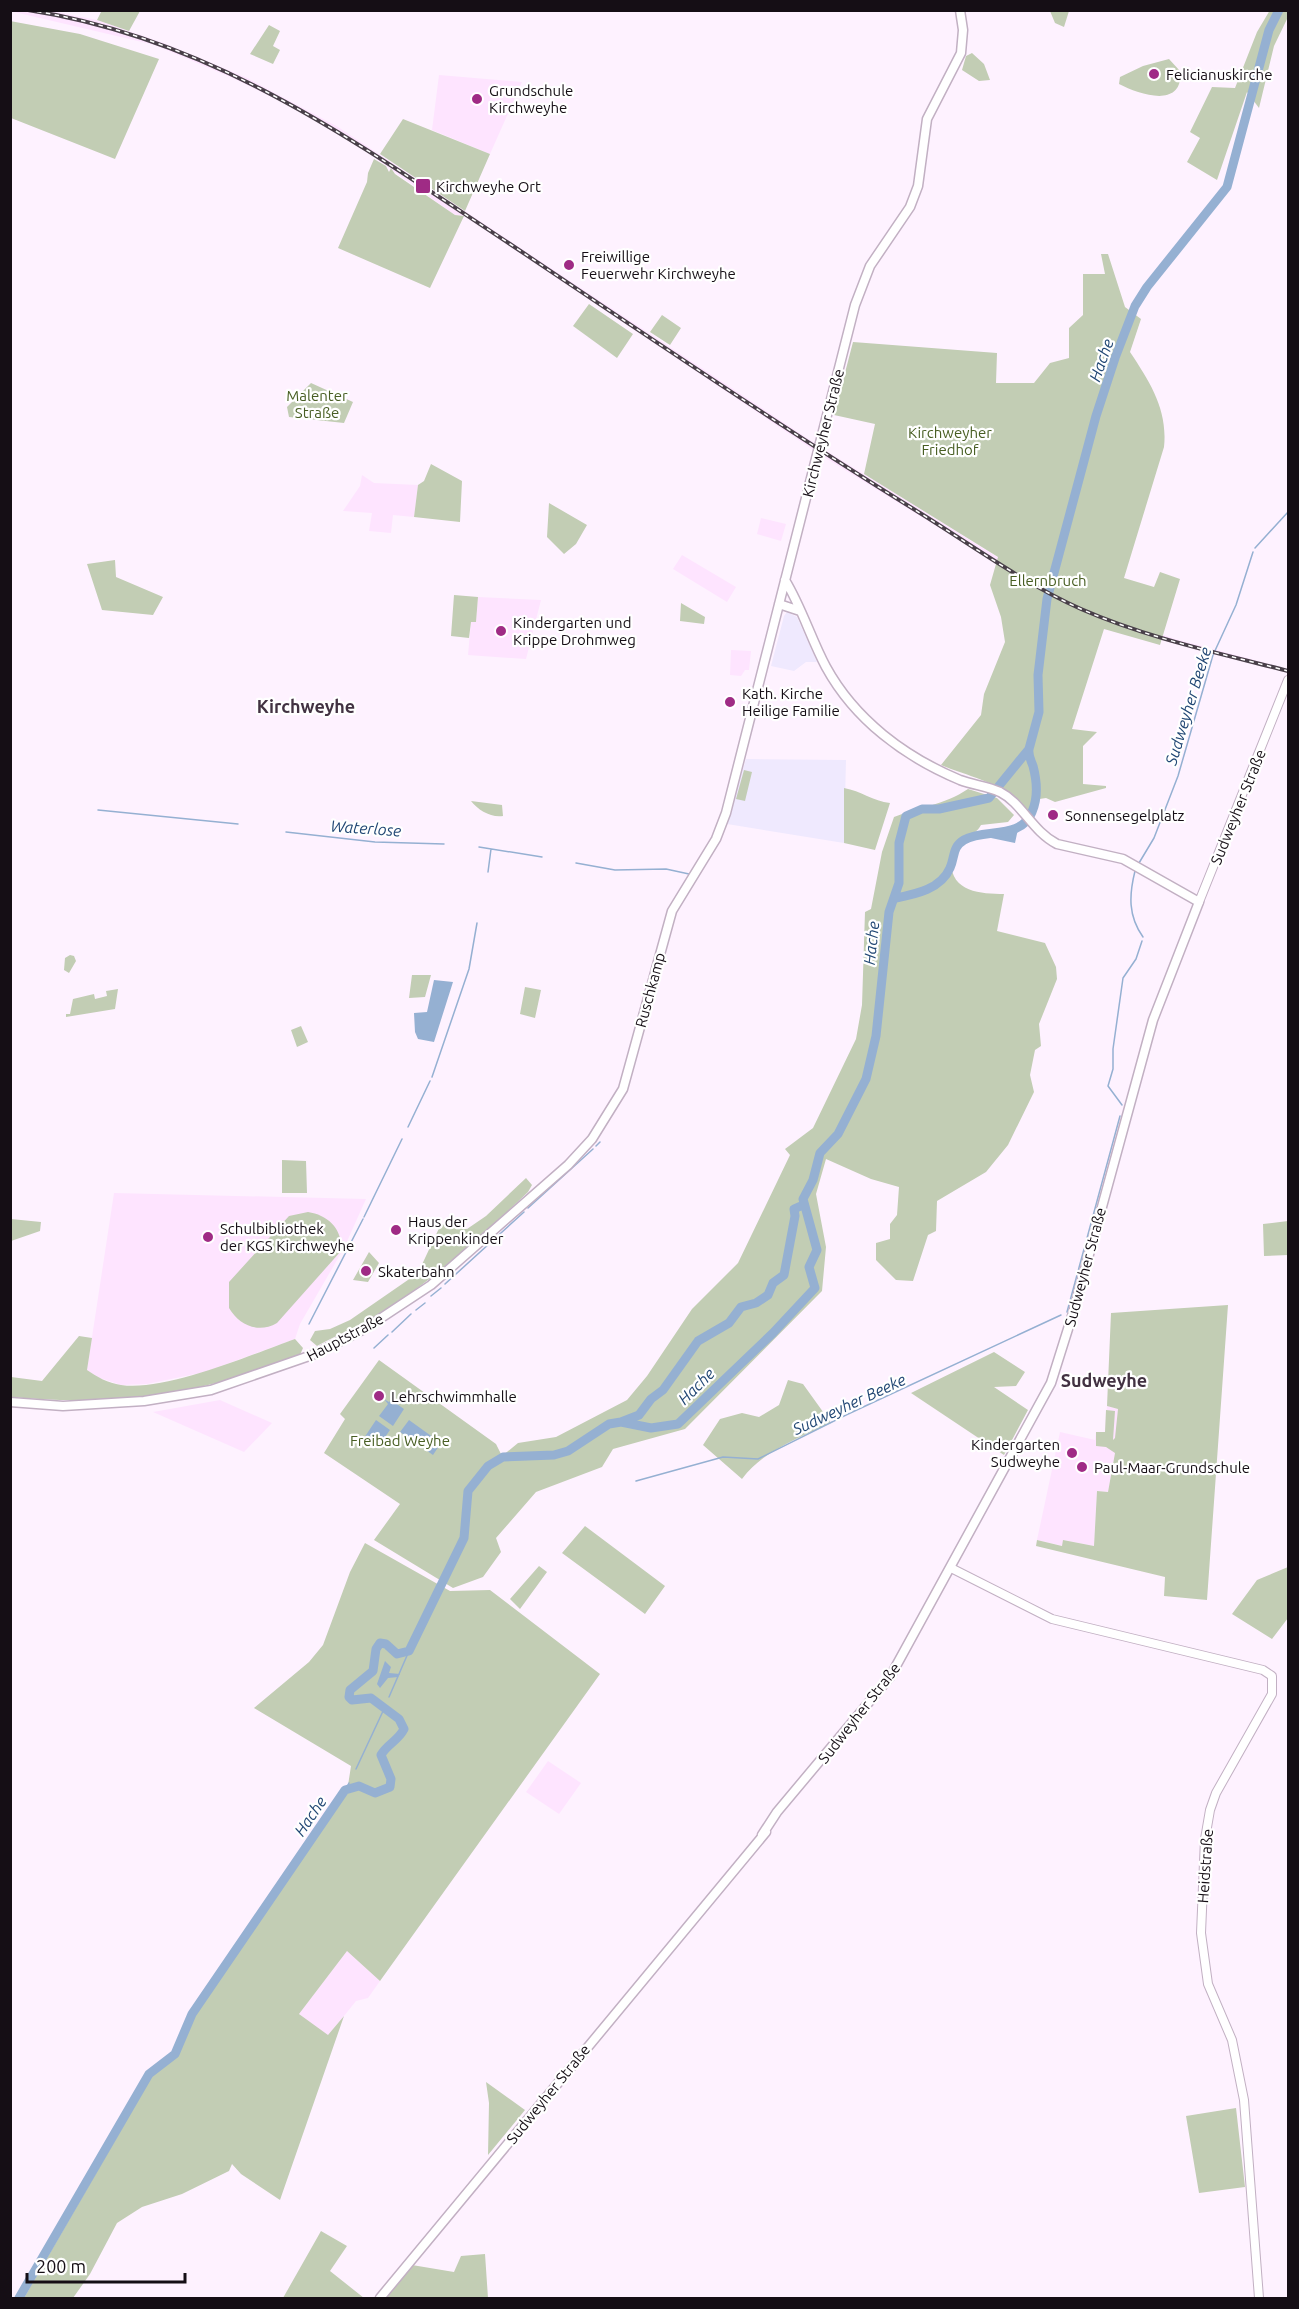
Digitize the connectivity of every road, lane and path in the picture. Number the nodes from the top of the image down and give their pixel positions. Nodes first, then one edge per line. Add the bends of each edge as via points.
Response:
1 (960, 10) edge
2 (785, 580) junction
3 (780, 601) junction
4 (799, 607) junction
5 (1288, 680) edge
6 (699, 868) joint
7 (1199, 902) junction
8 (609, 1116) joint
9 (10, 1402) edge
10 (951, 1568) junction
11 (380, 2298) edge
12 (1258, 2298) edge

1 - 2 main road, Kirchweyher Straße via 961,53 927,118 918,186 910,207 870,266 860,288
2 - 3 main road, Kirchweyher Straße
2 - 4 main road
3 - 4 main road
3 - 6 main road, Kirchweyher Straße via 726,813
4 - 7 main road via 827,668 852,707 885,736 938,770 1009,798 1047,839 1123,859
5 - 7 street, Sudweyher Straße
6 - 8 main road, Ruschkamp via 672,911 627,1077
7 - 10 main road, Sudweyher Straße via 1153,1020 1059,1363
8 - 9 main road, Hauptstraße via 568,1166 446,1273 366,1328 315,1354 221,1387 178,1396 100,1405
10 - 11 main road, Sudweyher Straße via 890,1677
10 - 12 street, Heidstraße via 1052,1619 1263,1670 1272,1676 1272,1694 1210,1810 1201,1933 1208,1984 1232,2040 1244,2100

